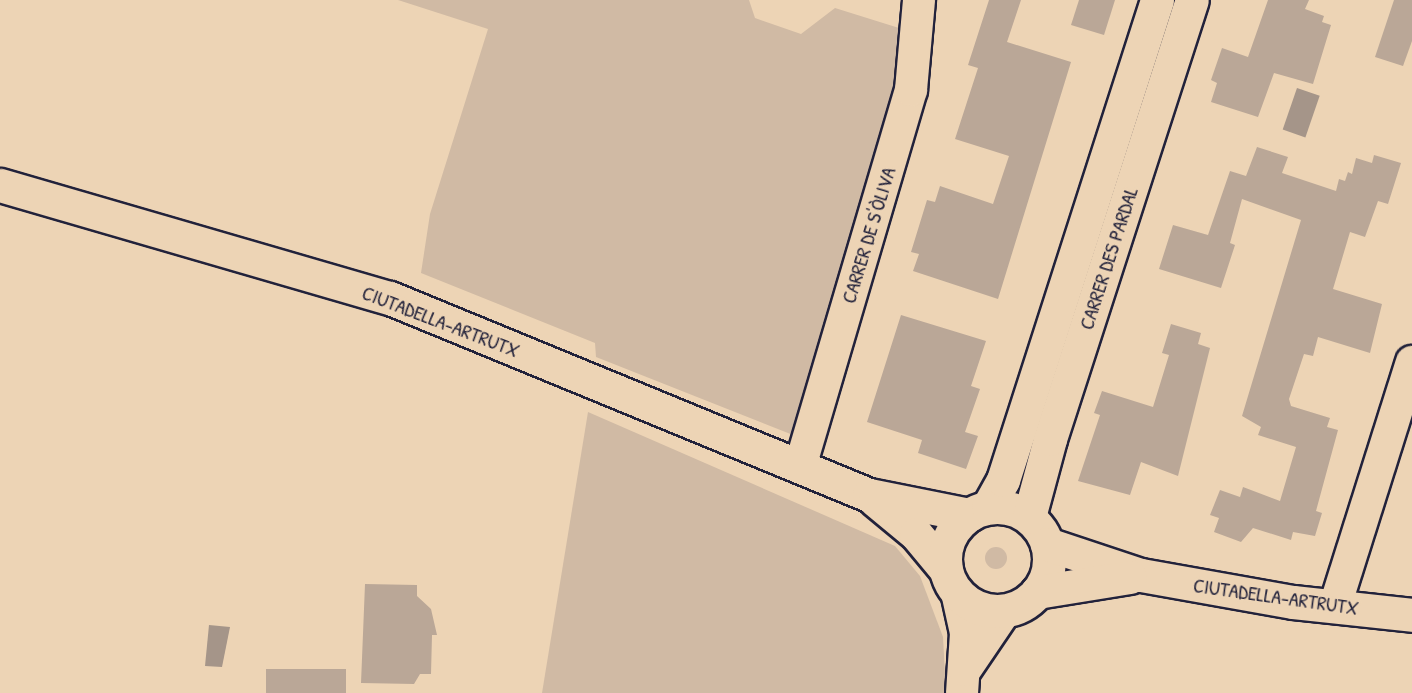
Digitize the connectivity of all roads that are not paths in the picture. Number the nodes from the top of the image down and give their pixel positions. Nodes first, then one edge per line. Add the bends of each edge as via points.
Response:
1 (920, 0) edge
2 (1157, 0) edge
3 (1192, 0) edge
4 (0, 185) edge
5 (1412, 362) edge
6 (800, 467) junction
7 (869, 495) junction
8 (978, 511) junction
9 (1029, 517) junction
10 (1047, 544) junction
11 (1141, 575) junction
12 (951, 581) junction
13 (1037, 592) junction
14 (1335, 606) junction
15 (1005, 611) junction
16 (1412, 615) edge
17 (964, 682) edge

1 - 6 street, CARRER DE S'ÒLIVA via 911,90
2 - 8 main road, CARRER DES PARDAL via 1003,480
3 - 9 main road, CARRER DES PARDAL via 1050,438
4 - 6 main road, CIUTADELLA-ARTRUTX via 390,298
5 - 14 street
6 - 7 main road, CIUTADELLA-ARTRUTX
7 - 8 main road
7 - 12 main road via 916,534
8 - 9 main road via 1009,508
8 - 12 main road via 949,539
9 - 10 main road
10 - 11 main road, CIUTADELLA-ARTRUTX
10 - 13 main road via 1049,561
11 - 13 main road, CIUTADELLA-ARTRUTX
11 - 14 main road, CIUTADELLA-ARTRUTX
12 - 15 main road via 978,608
12 - 17 street via 966,633
13 - 15 main road, CIUTADELLA-ARTRUTX
14 - 16 main road, CIUTADELLA-ARTRUTX
15 - 17 street

